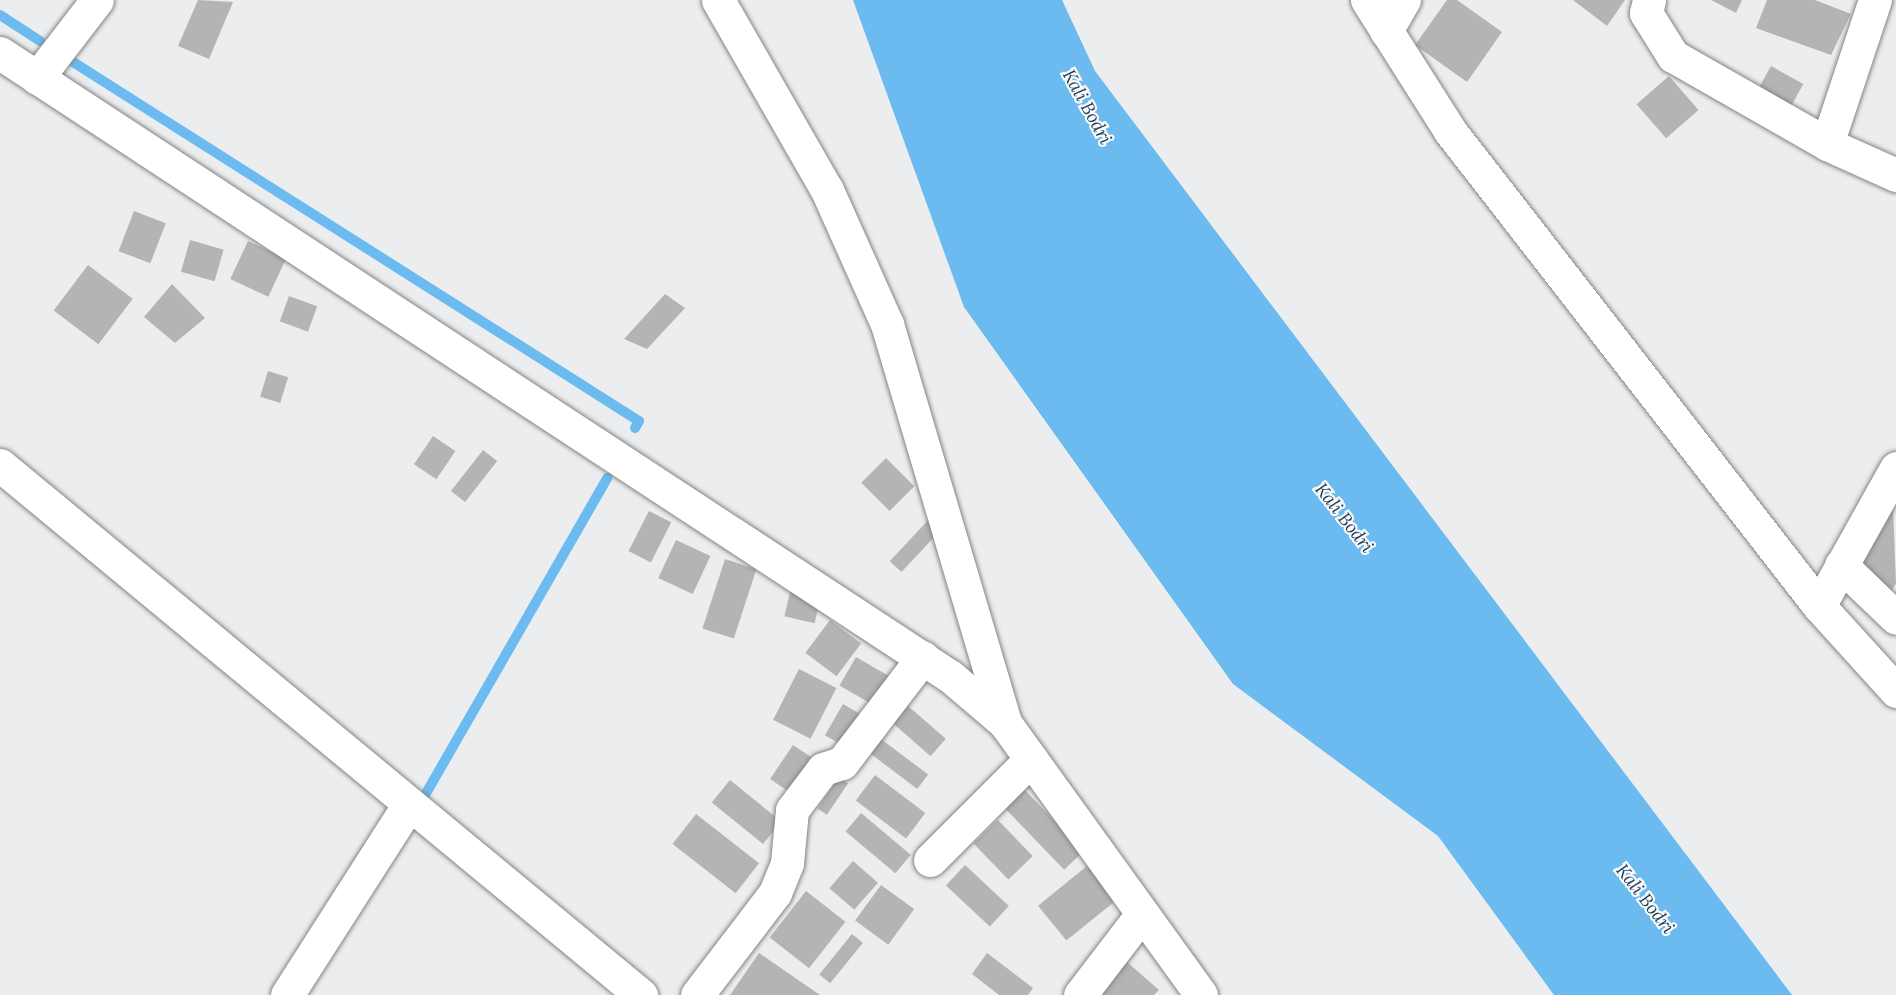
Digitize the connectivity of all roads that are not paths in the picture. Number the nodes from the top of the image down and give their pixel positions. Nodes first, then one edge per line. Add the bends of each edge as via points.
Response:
1 (97, 0) edge
2 (718, 0) edge
3 (1367, 0) edge
4 (1404, 0) edge
5 (1649, 0) edge
6 (1875, 0) edge
7 (1386, 31) junction
8 (0, 53) edge
9 (38, 78) junction
10 (1827, 144) junction
11 (1896, 176) edge
12 (0, 465) edge
13 (1896, 468) edge
14 (1841, 566) junction
15 (1819, 606) junction
16 (1896, 618) edge
17 (923, 657) junction
18 (1896, 691) edge
19 (1005, 723) junction
20 (1031, 759) junction
21 (409, 804) junction
22 (930, 860) dead end
23 (1142, 914) junction
24 (287, 995) edge
25 (641, 995) edge
26 (698, 995) edge
27 (1080, 995) edge
28 (1201, 995) edge

1 - 9 street
2 - 19 street via 827,190 887,324
3 - 7 street
4 - 7 street
5 - 10 street via 1646,13 1673,56
6 - 10 street
7 - 15 street via 1450,131
8 - 9 street
9 - 17 street
10 - 11 street
12 - 21 street
13 - 14 street
14 - 15 street
14 - 16 street
15 - 18 street
17 - 19 street
17 - 26 street via 842,763 823,769 792,810 787,863 775,893
19 - 20 street
20 - 22 street
20 - 23 street
21 - 24 street
21 - 25 street
23 - 27 street
23 - 28 street

